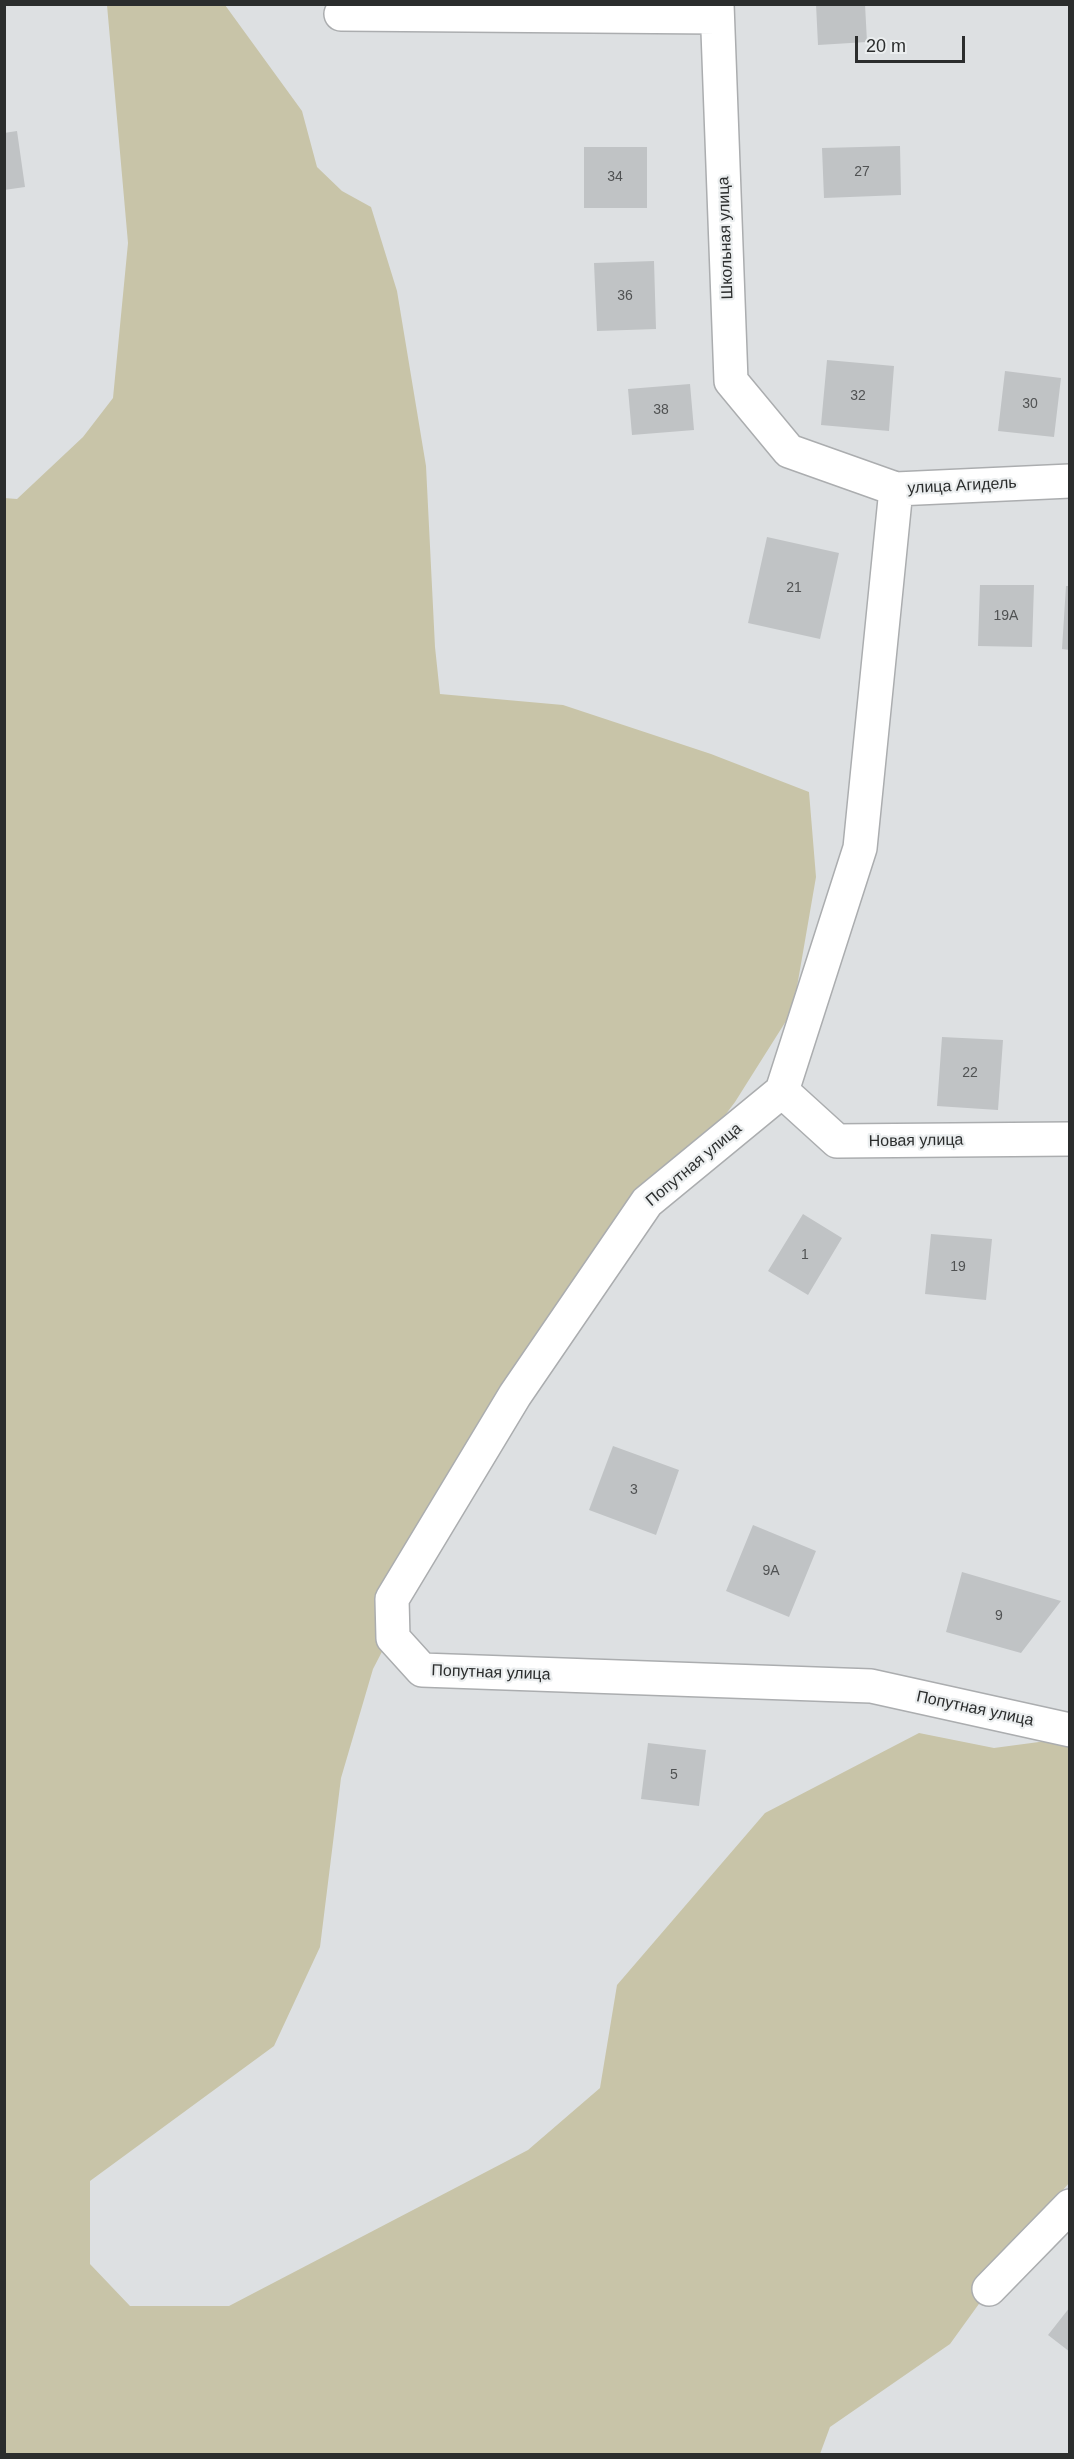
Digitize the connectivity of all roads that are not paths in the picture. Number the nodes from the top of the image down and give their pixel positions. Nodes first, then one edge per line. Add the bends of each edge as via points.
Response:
1 (717, 11) edge
2 (341, 14) dead end
3 (789, 451) joint
4 (1070, 481) edge
5 (896, 489) junction
6 (782, 1091) junction
7 (1070, 1139) edge
8 (1070, 1730) edge
9 (1070, 2206) edge
10 (989, 2289) dead end

1 - 2 street
1 - 3 street, Школьная улица via 731,381
3 - 5 street, улица Агидель
4 - 5 street, улица Агидель
5 - 6 street via 860,848
6 - 7 street, Новая улица via 837,1142
6 - 8 street, Попутная улица via 647,1202 515,1395 392,1599 393,1638 422,1670 871,1686
9 - 10 street

